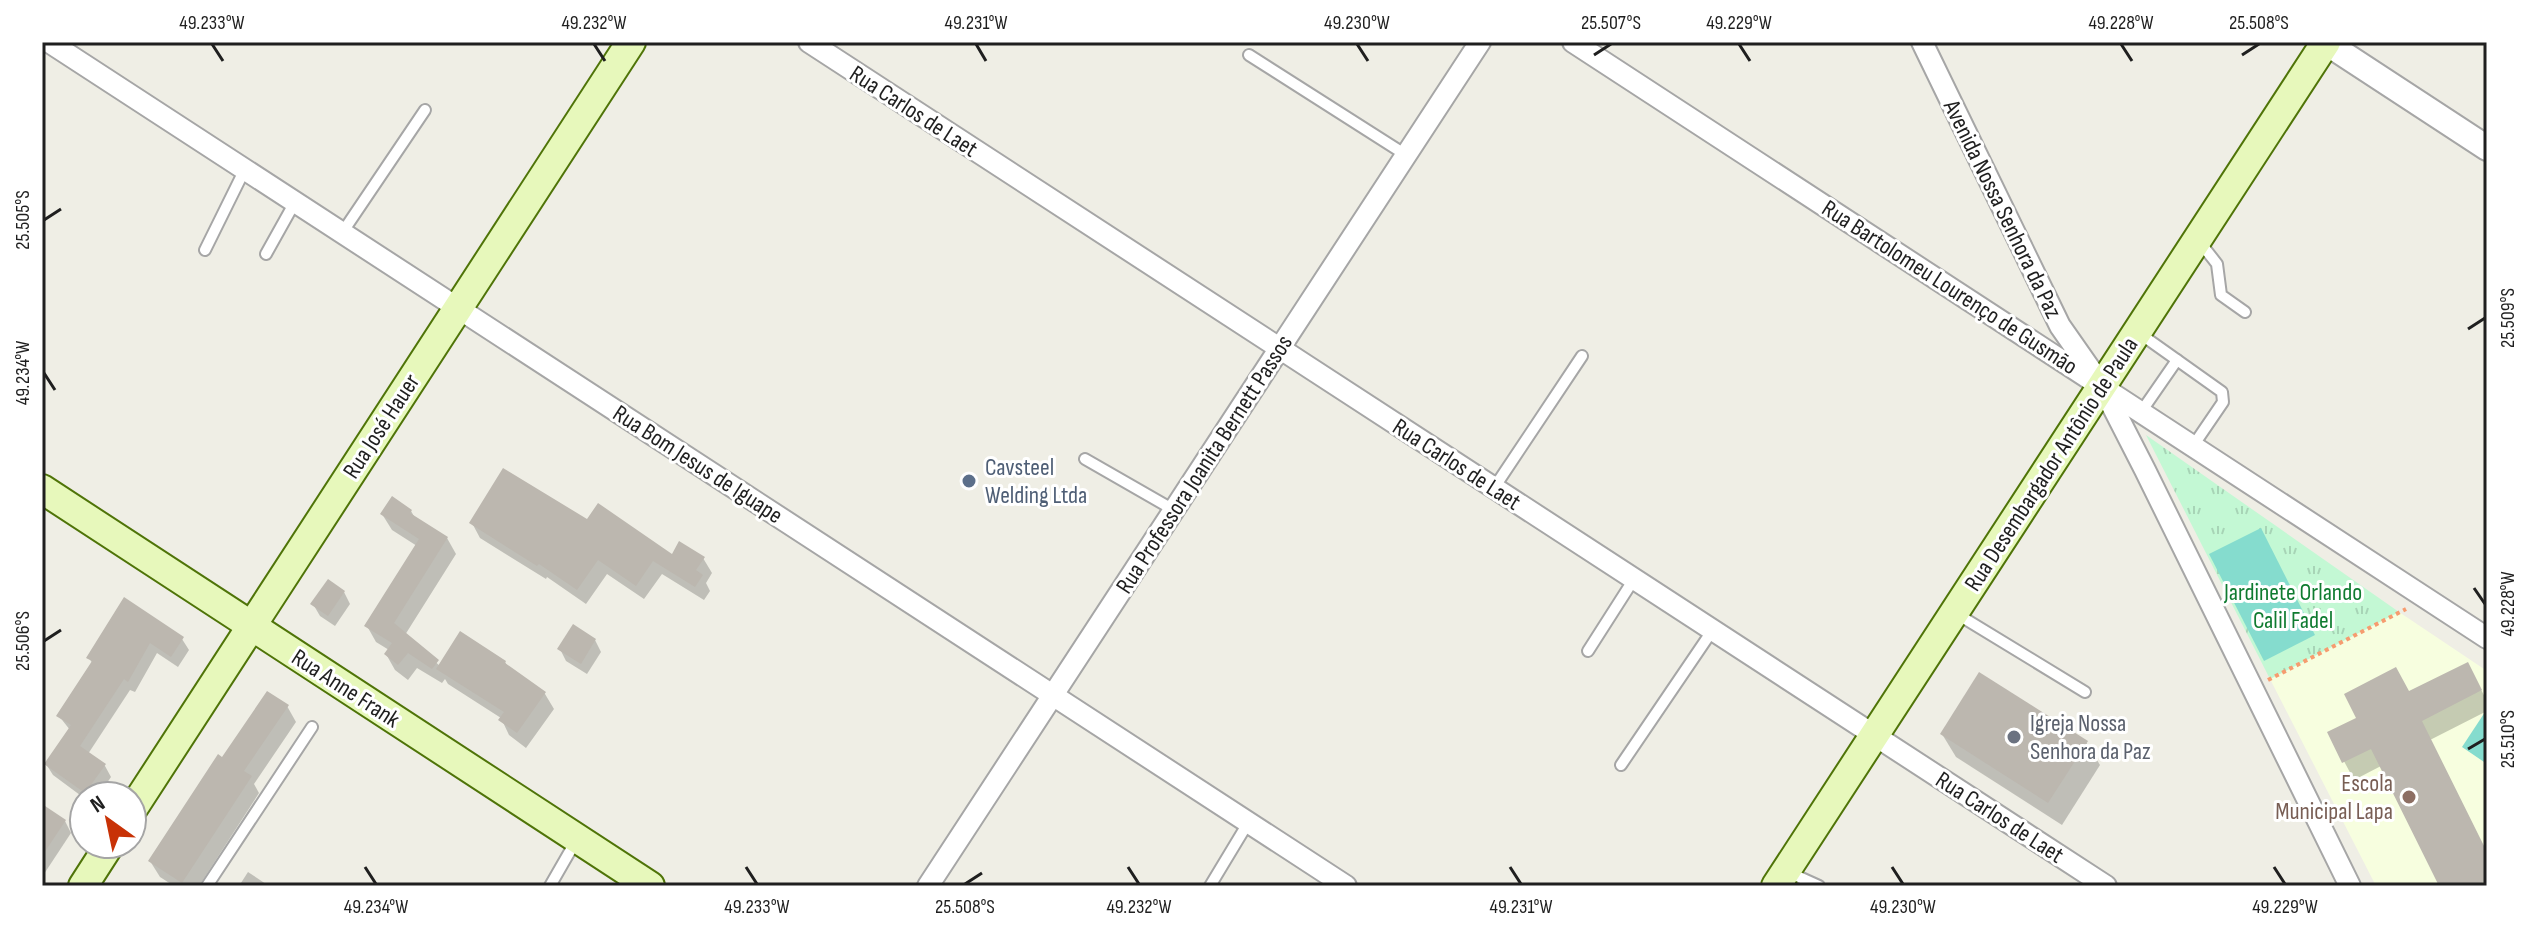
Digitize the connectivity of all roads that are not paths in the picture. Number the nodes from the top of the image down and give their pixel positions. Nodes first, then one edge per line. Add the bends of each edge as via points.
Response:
1 (49, 42) edge
2 (631, 42) edge
3 (809, 42) edge
4 (1480, 42) edge
5 (1573, 42) edge
6 (1922, 42) edge
7 (2326, 42) edge
8 (1249, 55) dead end
9 (425, 110) dead end
10 (2487, 148) edge
11 (1406, 155) junction
12 (245, 169) junction
13 (295, 202) junction
14 (342, 233) junction
15 (2197, 240) junction
16 (205, 250) dead end
17 (266, 254) dead end
18 (458, 308) junction
19 (2245, 312) dead end
20 (2137, 332) junction
21 (1280, 348) junction
22 (1582, 356) dead end
23 (2177, 360) junction
24 (2102, 386) junction
25 (2141, 412) junction
26 (2193, 446) junction
27 (1085, 459) dead end
28 (1494, 488) junction
29 (42, 489) edge
30 (1174, 510) junction
31 (1634, 579) junction
32 (1954, 613) junction
33 (252, 626) junction
34 (1712, 631) junction
35 (2487, 638) edge
36 (1588, 651) dead end
37 (2085, 692) dead end
38 (1053, 695) junction
39 (312, 727) dead end
40 (1874, 735) junction
41 (1621, 765) dead end
42 (148, 785) edge
43 (1249, 822) junction
44 (577, 839) junction
45 (100, 860) edge
46 (1781, 879) edge
47 (83, 886) edge
48 (207, 886) edge
49 (550, 886) edge
50 (650, 886) edge
51 (928, 886) edge
52 (1210, 886) edge
53 (1346, 886) edge
54 (1819, 886) edge
55 (2106, 886) edge
56 (2350, 886) edge

1 - 12 street, Rua Bom Jesus de Iguape
2 - 18 main road, Rua José Hauer
3 - 21 street, Rua Carlos de Laet
4 - 11 street, Rua Professora Joanita Bernett Passos
5 - 24 street, Rua Bartolomeu Lourenço de Gusmão
6 - 24 street, Avenida Nossa Senhora da Paz via 2060,326
7 - 10 street
7 - 15 main road, Rua Desembargador Antônio de Paula
8 - 11 lane
9 - 14 lane
11 - 21 street, Rua Professora Joanita Bernett Passos
12 - 13 street, Rua Bom Jesus de Iguape
12 - 16 lane
13 - 14 street, Rua Bom Jesus de Iguape
13 - 17 lane
14 - 18 street, Rua Bom Jesus de Iguape
15 - 19 lane via 2217,264 2221,295
15 - 20 main road, Rua Desembargador Antônio de Paula
18 - 33 main road, Rua José Hauer
18 - 38 street, Rua Bom Jesus de Iguape
20 - 23 lane
20 - 24 main road, Rua Desembargador Antônio de Paula
21 - 28 street, Rua Carlos de Laet
21 - 30 street, Rua Professora Joanita Bernett Passos
22 - 28 lane
23 - 25 lane
23 - 26 lane via 2224,396
24 - 25 street, Rua Bartolomeu Lourenço de Gusmão
24 - 32 main road, Rua Desembargador Antônio de Paula
24 - 56 street, Avenida Nossa Senhora da Paz
25 - 26 street, Rua Bartolomeu Lourenço de Gusmão
26 - 35 street, Rua Bartolomeu Lourenço de Gusmão
27 - 30 lane
28 - 31 street, Rua Carlos de Laet
29 - 33 main road, Rua Anne Frank
30 - 38 street, Rua Professora Joanita Bernett Passos
31 - 34 street, Rua Carlos de Laet
31 - 36 lane
32 - 37 lane
32 - 40 main road, Rua Desembargador Antônio de Paula
33 - 42 main road, Rua José Hauer
33 - 44 main road, Rua Anne Frank
34 - 40 street, Rua Carlos de Laet
34 - 41 lane
38 - 43 street, Rua Bom Jesus de Iguape
38 - 51 street, Rua Professora Joanita Bernett Passos
39 - 48 lane
40 - 46 main road, Rua Desembargador Antônio de Paula
40 - 55 street, Rua Carlos de Laet
43 - 52 lane
43 - 53 street, Rua Bom Jesus de Iguape
44 - 49 lane
44 - 50 main road, Rua Anne Frank
45 - 47 main road
46 - 54 lane

